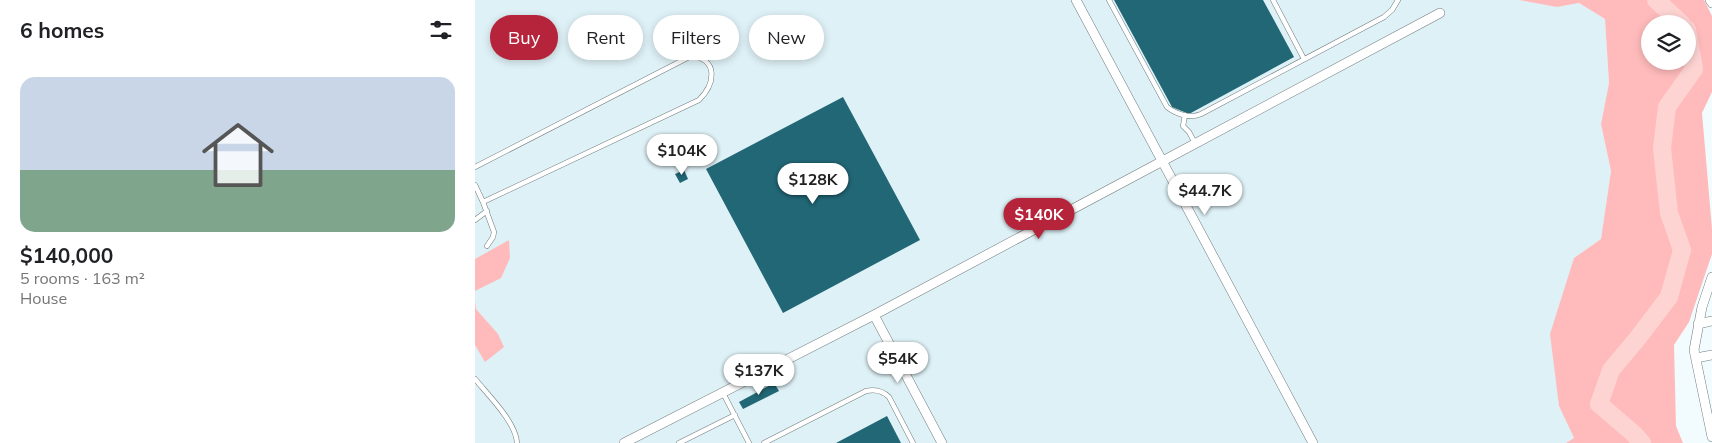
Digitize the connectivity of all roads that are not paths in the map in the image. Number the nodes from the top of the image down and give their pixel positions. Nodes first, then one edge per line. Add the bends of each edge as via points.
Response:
1 (1076, 0) edge
2 (1109, 0) edge
3 (1273, 0) edge
4 (1398, 0) edge
5 (1710, 0) edge
6 (1712, 4) edge
7 (1440, 14) dead end
8 (1304, 59) junction
9 (1185, 115) junction
10 (1195, 143) junction
11 (1162, 161) junction
12 (475, 168) edge
13 (475, 185) edge
14 (483, 202) junction
15 (487, 211) junction
16 (475, 220) edge
17 (487, 246) dead end
18 (1711, 283) edge
19 (874, 315) junction
20 (1712, 321) edge
21 (1698, 324) junction
22 (1712, 355) edge
23 (1696, 358) junction
24 (475, 379) edge
25 (1707, 390) edge
26 (723, 393) junction
27 (735, 415) junction
28 (1711, 423) edge
29 (1712, 437) edge
30 (517, 443) edge
31 (624, 443) edge
32 (679, 443) edge
33 (749, 443) edge
34 (764, 443) edge
35 (913, 443) edge
36 (942, 443) edge
37 (1313, 443) edge

1 - 11 street
2 - 9 lane via 1167,107
3 - 8 lane
4 - 8 lane via 1384,17
5 - 6 street
7 - 10 street
8 - 9 lane via 1201,114
9 - 10 lane via 1183,126
10 - 11 street
11 - 19 street
11 - 37 street
12 - 14 lane via 691,56 708,62 711,79 707,92 699,100
13 - 14 lane
14 - 15 lane
15 - 16 lane
15 - 17 lane via 495,232
18 - 21 street
19 - 26 street
19 - 36 street
20 - 21 street
21 - 23 street
22 - 23 street
23 - 25 street
24 - 30 lane via 504,414
25 - 28 street
26 - 27 lane
26 - 31 street
27 - 32 lane
27 - 33 lane
28 - 29 street
34 - 35 lane via 872,390 889,397

